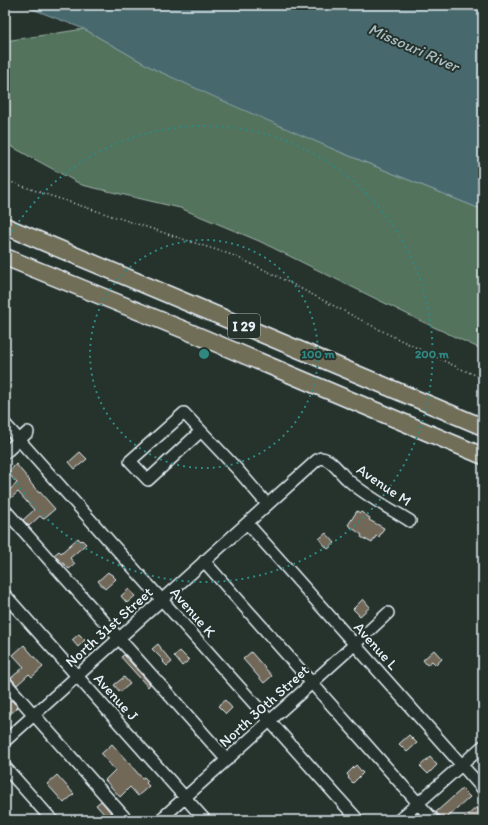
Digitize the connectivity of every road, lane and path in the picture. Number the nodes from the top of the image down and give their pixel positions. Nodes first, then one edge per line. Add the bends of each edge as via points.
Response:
1 (5, 180) edge
2 (5, 226) edge
3 (5, 257) edge
4 (483, 378) edge
5 (5, 424) edge
6 (483, 427) edge
7 (202, 431) junction
8 (24, 436) junction
9 (5, 453) edge
10 (483, 456) edge
11 (324, 458) joint
12 (268, 504) junction
13 (5, 510) edge
14 (410, 521) dead end
15 (247, 523) junction
16 (204, 561) junction
17 (5, 595) edge
18 (162, 599) junction
19 (388, 613) dead end
20 (119, 638) junction
21 (355, 644) junction
22 (77, 676) junction
23 (5, 682) edge
24 (312, 683) junction
25 (34, 715) junction
26 (270, 721) junction
27 (5, 741) edge
28 (483, 746) edge
29 (227, 760) junction
30 (462, 765) junction
31 (5, 767) edge
32 (483, 788) edge
33 (185, 798) junction
34 (418, 803) junction
35 (52, 820) edge
36 (127, 820) edge
37 (160, 820) edge
38 (205, 820) edge
39 (358, 820) edge
40 (400, 820) edge
41 (433, 820) edge

1 - 4 path via 232,255 388,334
2 - 6 highway, I 29
3 - 10 highway, I 29
5 - 8 street, Avenue K
7 - 7 street via 184,413 130,461 148,480
7 - 12 street
8 - 9 street
8 - 18 street, Avenue K
11 - 12 street, North 31st Street via 317,460
11 - 14 street, Avenue M via 358,489
12 - 15 street, North 31st Street
13 - 20 street
15 - 16 street, North 31st Street
15 - 21 street, Avenue L
16 - 18 street, North 31st Street
16 - 24 street
17 - 22 street, Avenue J
18 - 20 street, North 31st Street
18 - 26 street, Avenue K
19 - 21 street, North 30th Street
20 - 22 street, North 31st Street
20 - 29 street
21 - 24 street, North 30th Street
21 - 30 street, Avenue L
22 - 25 street, North 31st Street
22 - 33 street, Avenue J
23 - 25 street
24 - 26 street, North 30th Street
24 - 34 street
25 - 27 street, North 31st Street
25 - 36 street
26 - 29 street, North 30th Street
26 - 39 street, Avenue K
28 - 30 street
29 - 33 street, North 30th Street
30 - 32 street, Avenue L
30 - 34 street
31 - 35 street
33 - 37 street, North 30th Street
33 - 38 street, Avenue J
34 - 40 street
34 - 41 street

